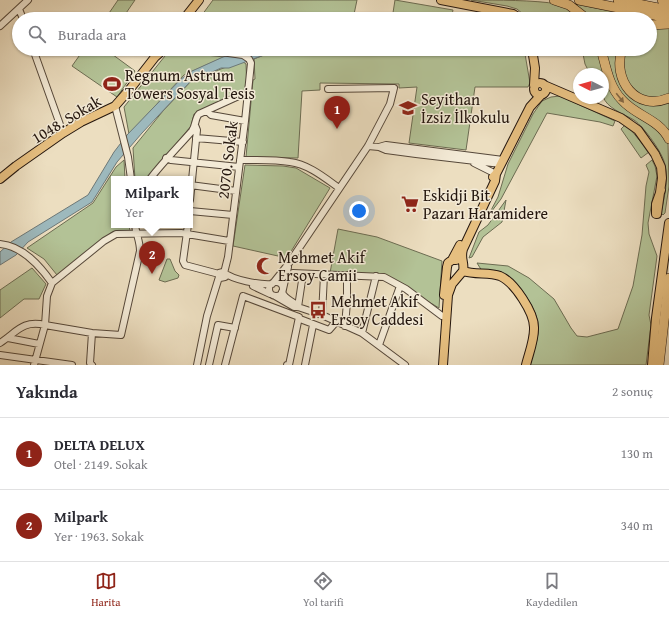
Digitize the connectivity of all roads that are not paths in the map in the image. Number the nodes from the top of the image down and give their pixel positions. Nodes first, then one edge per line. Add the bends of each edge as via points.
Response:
1 (28, 0) edge
2 (199, 0) edge
3 (441, 0) edge
4 (554, 0) edge
5 (579, 0) edge
6 (618, 0) edge
7 (629, 0) edge
8 (662, 0) edge
9 (669, 4) edge
10 (644, 5) junction
11 (19, 9) junction
12 (669, 10) edge
13 (16, 12) edge
14 (20, 12) edge
15 (190, 12) edge
16 (503, 12) edge
17 (578, 12) edge
18 (639, 12) edge
19 (12, 15) edge
20 (657, 16) edge
21 (669, 18) edge
22 (669, 24) edge
23 (657, 25) edge
24 (0, 26) edge
25 (36, 56) edge
26 (242, 56) edge
27 (533, 56) edge
28 (603, 56) edge
29 (620, 56) edge
30 (155, 57) edge
31 (539, 86) junction
32 (328, 89) dead end
33 (247, 94) junction
34 (563, 94) junction
35 (542, 95) junction
36 (669, 98) edge
37 (115, 106) junction
38 (530, 107) junction
39 (207, 110) junction
40 (245, 121) junction
41 (196, 125) junction
42 (63, 133) junction
43 (196, 138) junction
44 (669, 139) edge
45 (242, 142) junction
46 (368, 146) junction
47 (378, 147) junction
48 (166, 158) junction
49 (240, 160) junction
50 (471, 161) junction
51 (194, 162) junction
52 (502, 162) junction
53 (239, 167) junction
54 (496, 174) junction
55 (131, 176) edge
56 (152, 176) edge
57 (192, 176) edge
58 (0, 179) edge
59 (193, 185) edge
60 (339, 188) junction
61 (661, 190) dead end
62 (236, 191) junction
63 (193, 211) edge
64 (233, 215) junction
65 (669, 223) edge
66 (135, 228) edge
67 (188, 228) edge
68 (136, 233) junction
69 (187, 234) junction
70 (229, 243) junction
71 (3, 244) edge
72 (452, 260) junction
73 (289, 263) junction
74 (447, 269) junction
75 (462, 270) junction
76 (293, 273) dead end
77 (304, 274) junction
78 (222, 275) junction
79 (324, 275) junction
80 (347, 275) junction
81 (376, 276) junction
82 (669, 278) edge
83 (52, 282) junction
84 (273, 284) junction
85 (400, 286) junction
86 (282, 291) junction
87 (272, 295) junction
88 (298, 307) junction
89 (322, 315) junction
90 (442, 316) junction
91 (300, 319) junction
92 (336, 322) junction
93 (45, 325) junction
94 (313, 325) junction
95 (345, 326) junction
96 (235, 328) junction
97 (92, 333) junction
98 (362, 333) junction
99 (8, 338) junction
100 (0, 343) edge
101 (39, 344) junction
102 (379, 345) junction
103 (0, 355) edge
104 (34, 362) edge
105 (72, 365) edge
106 (92, 365) edge
107 (197, 365) edge
108 (209, 365) edge
109 (225, 365) edge
110 (287, 365) edge
111 (305, 365) edge
112 (404, 365) edge
113 (439, 365) edge
114 (443, 365) edge
115 (526, 365) edge
116 (653, 365) edge

1 - 11 street
2 - 15 main road
3 - 16 main road
4 - 17 highway via 569,5
5 - 18 highway
6 - 10 highway
7 - 10 highway
8 - 9 highway
10 - 12 highway
11 - 13 street
11 - 14 street
19 - 24 street
20 - 21 highway
22 - 23 highway
25 - 42 street
26 - 33 street, 2070. Sokak via 249,59 251,68
27 - 31 main road
28 -> 44 highway via 610,82 620,99 656,123
29 - 36 highway via 620,72 631,92 647,101 658,102
30 - 37 main road, 1048. Sokak
31 - 34 main road
31 - 35 main road via 546,91
31 - 38 main road
32 - 46 street via 394,88 390,104
33 - 39 street
33 - 40 street, 2070. Sokak
34 - 35 main road
34 - 61 main road via 621,118 638,130 661,167
35 - 38 main road
37 - 42 main road, 1048. Sokak
37 - 55 street
38 - 52 main road
39 - 40 street via 211,114
39 - 41 street via 197,116
40 - 45 street, 2070. Sokak
41 - 43 street
41 - 48 street
42 - 58 main road, 1048. Sokak
43 - 45 street
43 - 51 street
45 - 49 street, 2070. Sokak
46 - 47 street
46 - 60 street
47 - 50 street
47 - 52 street via 386,144
48 - 51 street
48 - 56 street
49 - 53 street, 2070. Sokak
49 - 60 street via 291,162 319,174
50 - 52 street
50 - 54 street
51 - 53 street
51 - 57 street
52 - 54 main road
53 - 62 street, 2070. Sokak
54 - 72 main road via 490,180
54 - 75 main road via 461,254
59 - 62 street
60 - 73 street
62 - 64 street, 2070. Sokak
63 - 64 street
64 - 70 street, 2070. Sokak
65 - 116 main road via 656,318
66 - 68 street
67 - 69 street
68 - 69 street
68 - 83 street via 116,234 110,237
68 - 97 street via 140,251 121,335
69 - 70 street
69 - 78 street via 185,265
70 - 78 street, 2070. Sokak via 228,257
71 - 83 street via 29,257 40,266
72 - 74 main road via 447,264
72 - 75 main road via 458,260
73 - 84 street
73 - 86 street
74 - 75 main road via 452,275
74 - 90 main road
75 - 114 main road via 448,295
75 - 115 main road via 501,277 516,290 534,321
76 - 77 street
77 - 79 street
77 - 88 street
78 - 84 street via 261,285
78 - 87 street
78 - 107 street, 2070. Sokak via 208,316
79 - 80 street
79 - 89 street
80 - 81 street
80 - 95 street
81 - 85 street via 384,277
81 - 98 street
82 - 116 highway
83 - 93 street via 47,296
84 - 86 street via 280,284
84 - 87 street via 269,287
85 - 90 street
85 - 102 street
86 - 87 street via 279,296
86 - 88 street via 285,298
87 - 88 street
88 - 89 street
89 - 92 street
90 - 113 main road
91 - 94 street
91 - 96 street via 243,296
91 - 110 street
92 - 94 street via 329,330
92 - 95 street
93 - 97 street
93 - 99 street via 37,323 20,327
93 - 101 street
94 - 111 street
95 - 98 street
96 - 108 street via 218,325
96 - 109 street
97 - 106 street
98 - 102 street
99 - 100 street
99 - 101 street
101 - 104 street
102 - 112 street
103 - 104 street
104 - 105 street

